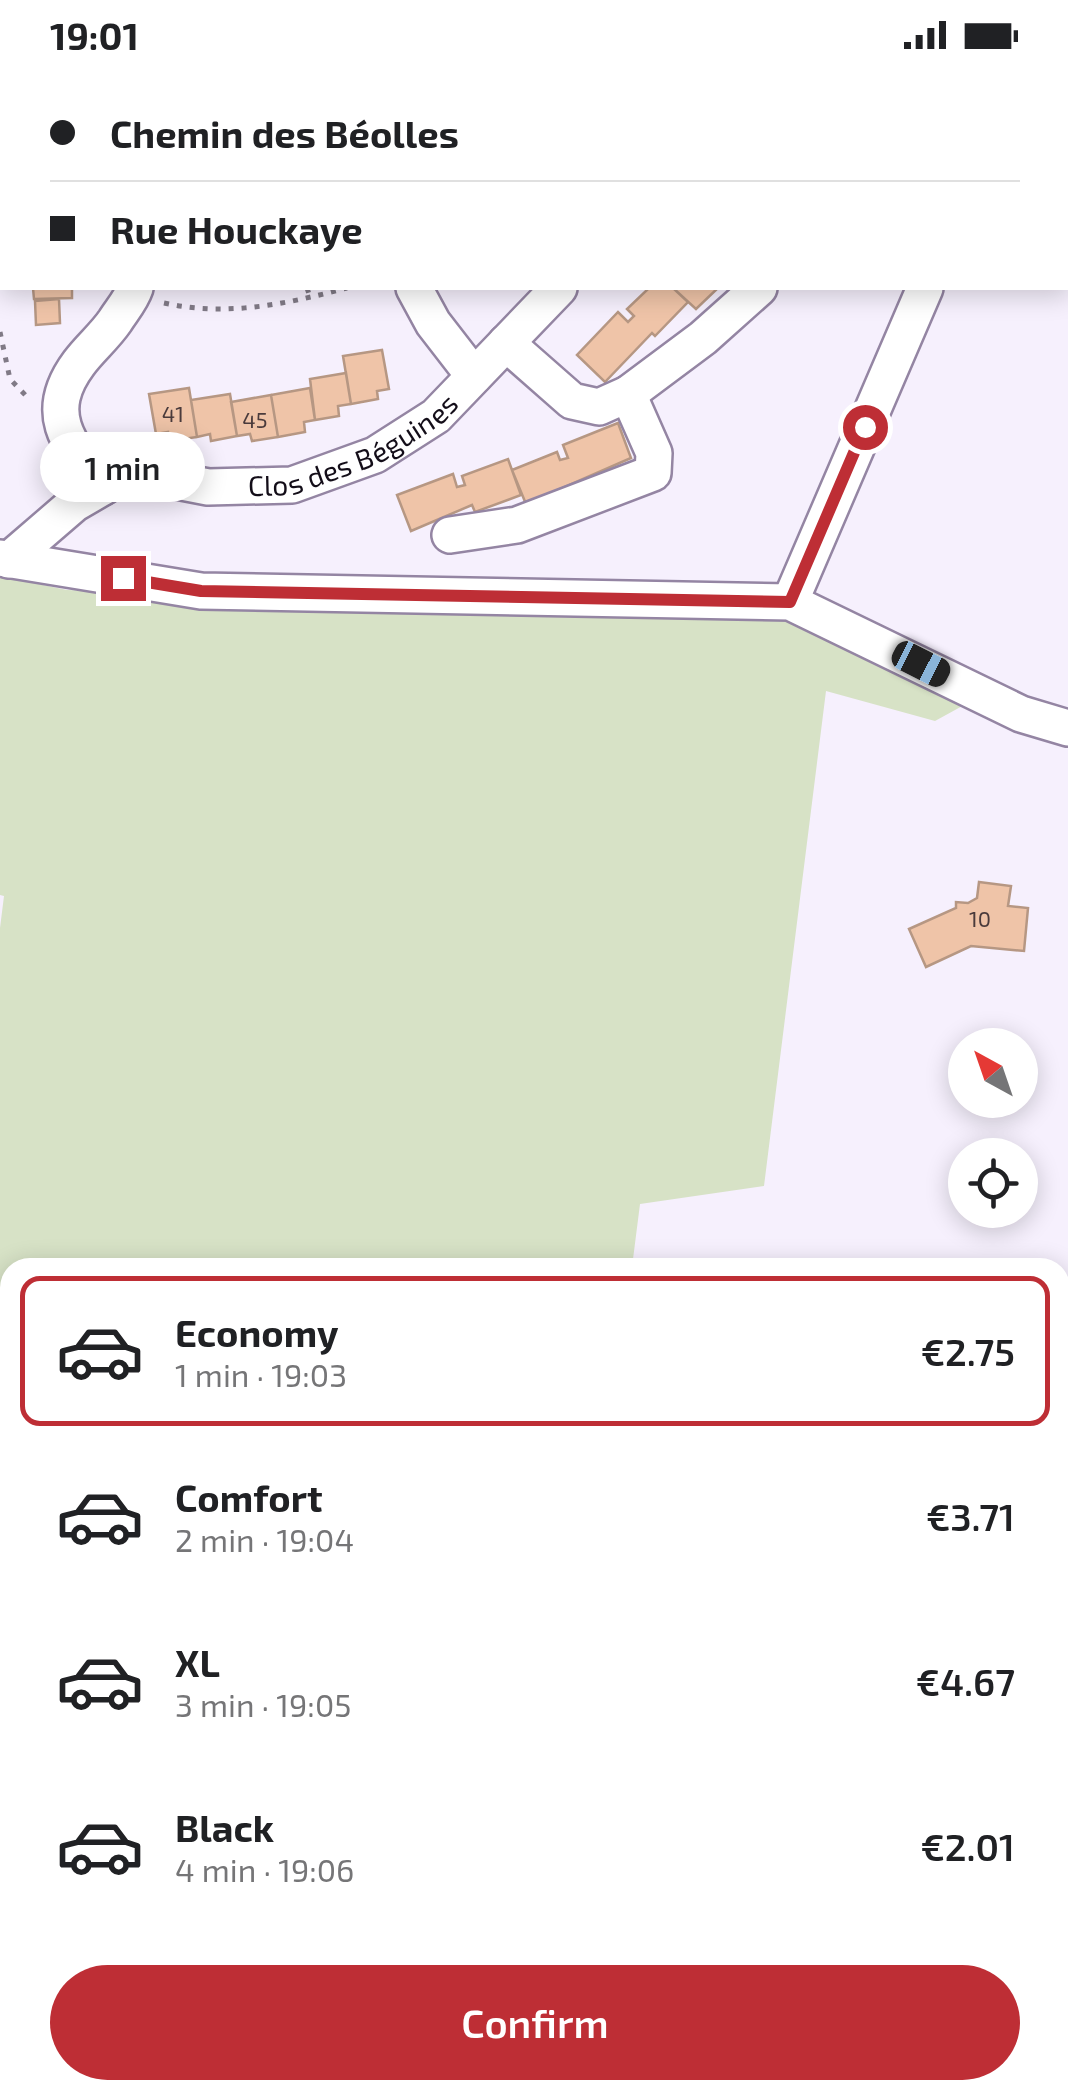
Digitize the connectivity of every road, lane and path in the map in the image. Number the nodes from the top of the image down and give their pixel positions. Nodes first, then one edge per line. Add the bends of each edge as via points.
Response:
1 (308, 290) edge
2 (340, 290) edge
3 (415, 290) edge
4 (557, 290) edge
5 (757, 290) edge
6 (923, 290) edge
7 (133, 292) edge
8 (310, 298) junction
9 (0, 332) edge
10 (506, 343) junction
11 (474, 376) junction
12 (628, 394) junction
13 (61, 411) junction
14 (103, 487) junction
15 (450, 535) dead end
16 (4, 559) edge
17 (790, 602) junction
18 (1068, 728) edge

1 - 8 path
2 - 8 path
3 - 11 street, Clos des Béguines
4 - 10 street, Clos des Béguines
5 - 12 street
6 - 17 street
7 - 8 path via 215,311
7 - 13 street via 79,362 60,394
9 - 13 path via 10,379 27,399
10 - 11 street, Clos des Béguines
10 - 12 street via 572,401 599,407
11 - 14 street, Clos des Béguines via 436,416 375,455 292,485 208,486 151,476
12 - 15 street via 654,452 653,474 517,524
13 - 14 street via 74,451
14 - 16 street, Clos des Béguines
16 - 17 street via 201,591
17 - 18 street via 1021,714

